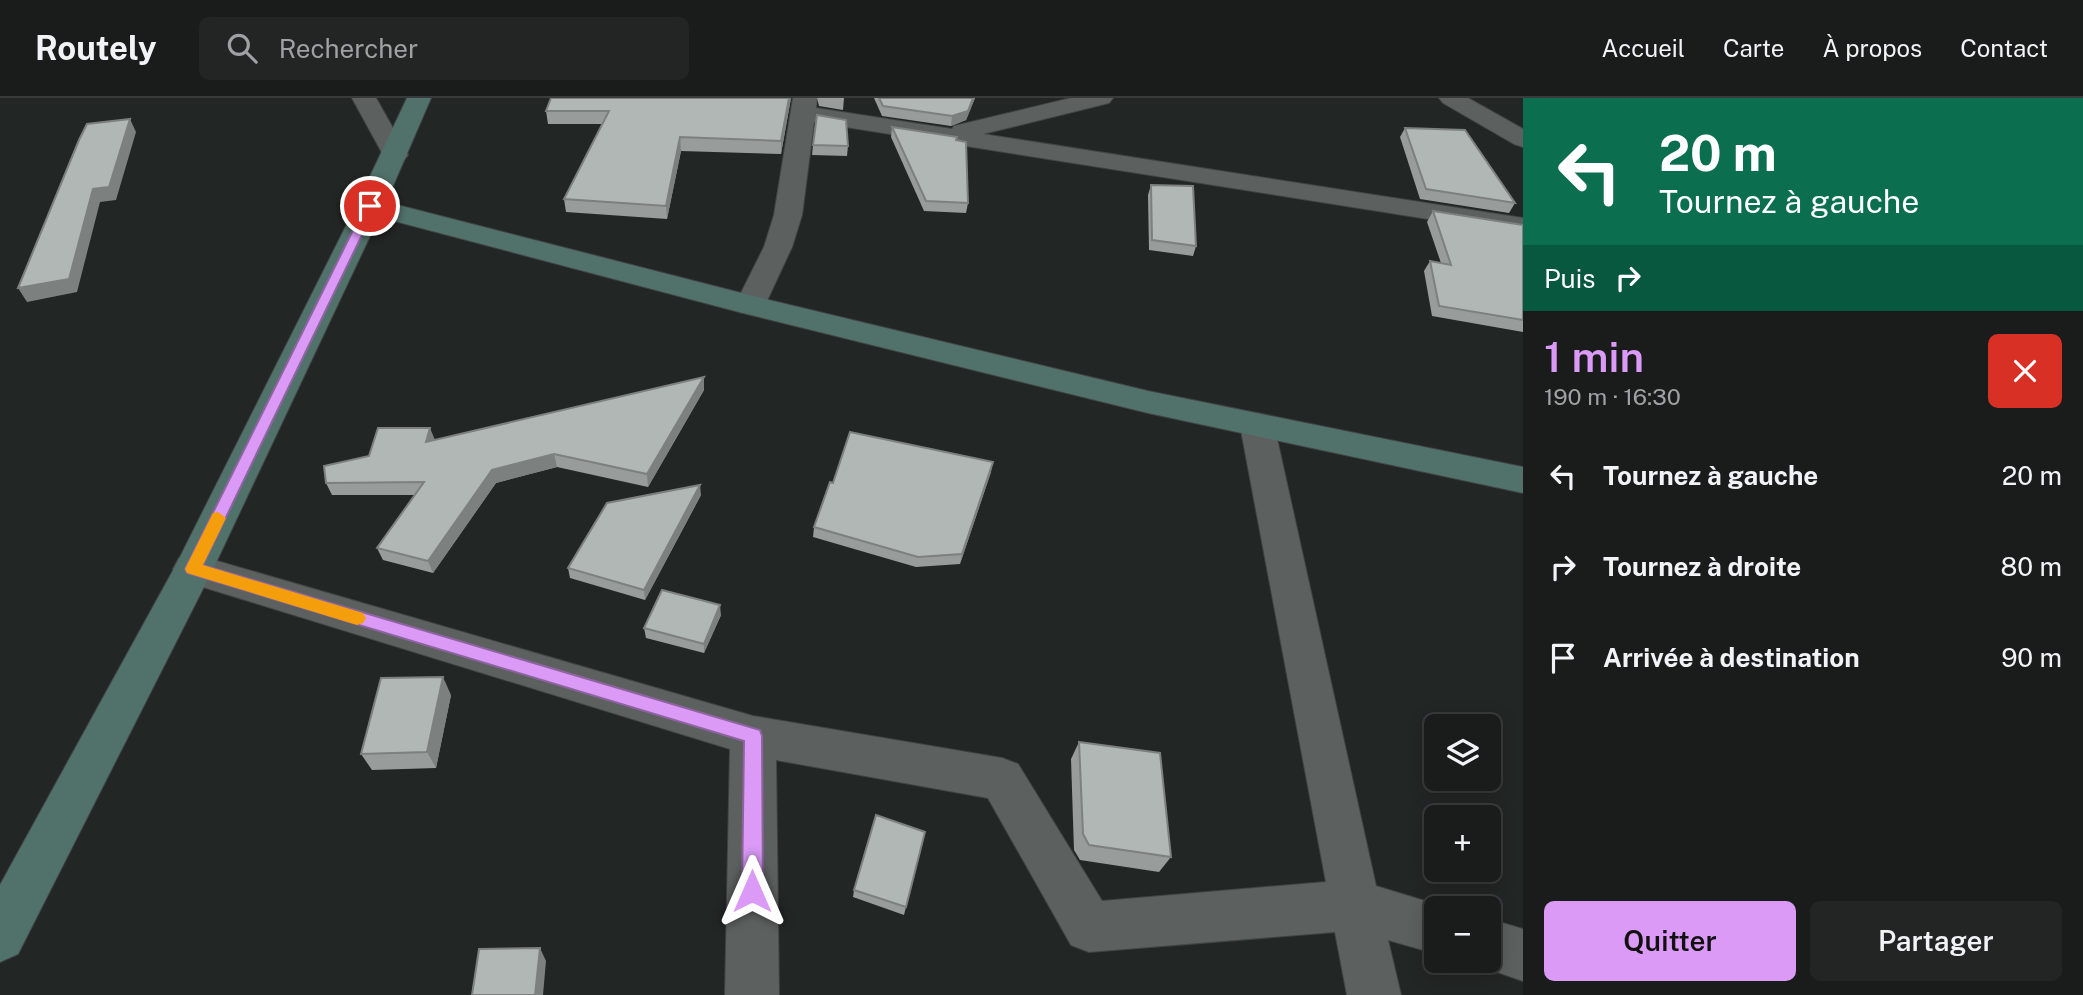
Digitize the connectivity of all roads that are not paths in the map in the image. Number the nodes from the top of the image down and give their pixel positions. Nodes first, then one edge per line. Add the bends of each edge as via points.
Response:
1 (364, 98) edge
2 (419, 98) edge
3 (1101, 98) edge
4 (1451, 98) edge
5 (804, 105) edge
6 (946, 135) junction
7 (1523, 139) edge
8 (395, 155) junction
9 (370, 206) junction
10 (1523, 226) edge
11 (750, 305) junction
12 (1257, 425) junction
13 (1523, 480) edge
14 (193, 569) junction
15 (753, 736) junction
16 (1355, 905) junction
17 (1424, 925) edge
18 (0, 936) edge
19 (1501, 948) edge
20 (1523, 954) edge
21 (752, 995) edge
22 (1374, 995) edge

1 - 8 street
2 - 8 street
3 - 6 street
4 - 7 street
5 - 6 street
5 - 11 street via 788,215
6 - 10 street
8 - 9 street
9 - 11 street
9 - 14 street
11 - 12 street
12 - 13 street
12 - 16 street
14 - 15 street
14 - 18 street
15 - 16 street via 1002,779 1089,928
15 - 21 street
16 - 17 street
16 - 22 street
19 - 20 street

